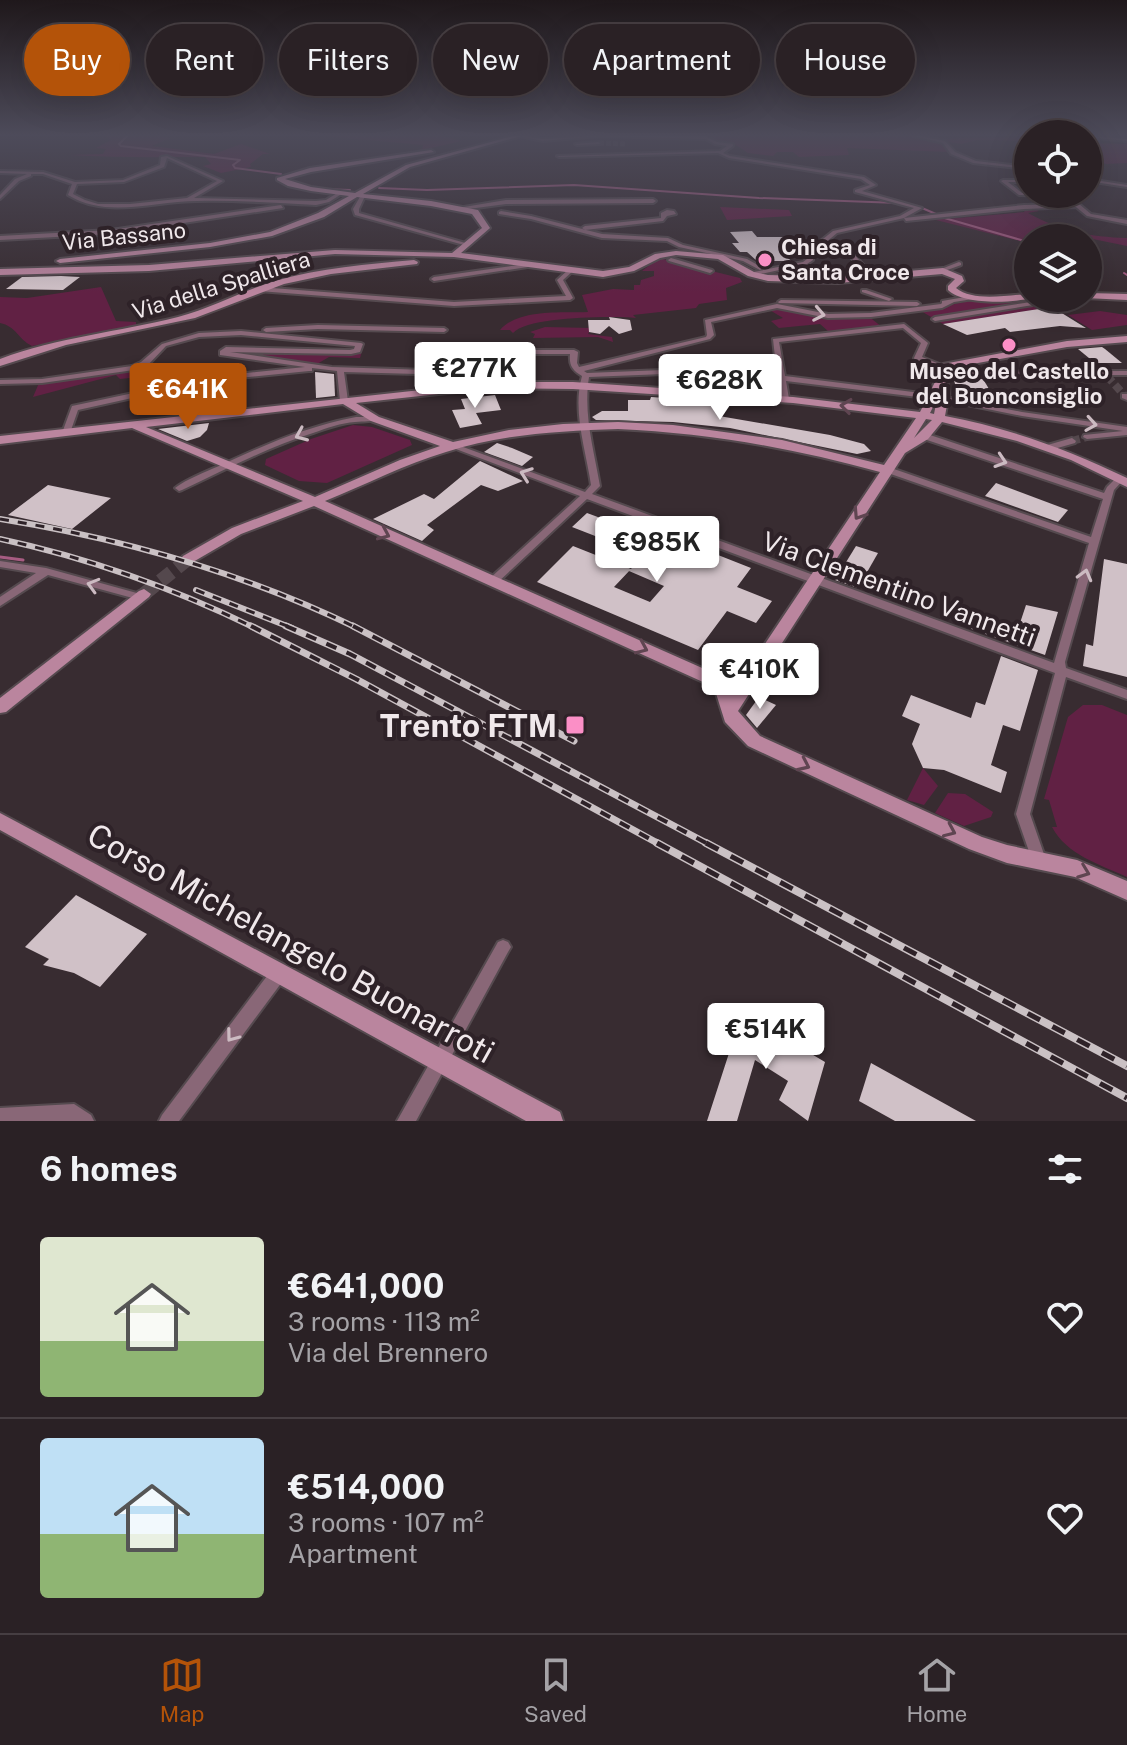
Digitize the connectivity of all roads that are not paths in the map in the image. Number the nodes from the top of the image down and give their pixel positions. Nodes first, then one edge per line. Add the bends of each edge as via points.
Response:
1 (73, 188) edge
2 (208, 188) edge
3 (304, 188) edge
4 (370, 188) edge
5 (371, 188) edge
6 (865, 188) edge
7 (341, 193) junction
8 (359, 196) junction
9 (376, 196) junction
10 (187, 200) junction
11 (653, 201) dead end
12 (294, 203) junction
13 (461, 208) junction
14 (1037, 208) edge
15 (1080, 208) edge
16 (501, 213) dead end
17 (665, 215) dead end
18 (892, 219) junction
19 (1124, 221) edge
20 (584, 229) junction
21 (0, 238) edge
22 (466, 244) junction
23 (684, 246) dead end
24 (850, 253) dead end
25 (454, 255) junction
26 (669, 257) junction
27 (959, 264) dead end
28 (532, 265) junction
29 (760, 268) dead end
30 (0, 269) edge
31 (571, 270) junction
32 (710, 271) dead end
33 (939, 271) junction
34 (751, 274) junction
35 (872, 278) junction
36 (434, 279) dead end
37 (259, 289) junction
38 (864, 291) dead end
39 (1102, 296) edge
40 (1127, 297) edge
41 (971, 298) junction
42 (1014, 299) edge
43 (951, 302) junction
44 (764, 303) dead end
45 (1014, 303) edge
46 (919, 304) junction
47 (935, 319) dead end
48 (444, 330) dead end
49 (241, 333) junction
50 (1126, 340) edge
51 (0, 363) edge
52 (336, 369) junction
53 (577, 370) junction
54 (1127, 373) edge
55 (941, 374) junction
56 (783, 378) junction
57 (494, 379) junction
58 (585, 381) junction
59 (0, 382) edge
60 (918, 395) dead end
61 (938, 397) junction
62 (785, 399) junction
63 (344, 401) junction
64 (923, 416) junction
65 (938, 418) junction
66 (375, 419) junction
67 (171, 421) junction
68 (125, 426) junction
69 (587, 428) junction
70 (1127, 431) edge
71 (66, 433) junction
72 (154, 433) junction
73 (415, 433) junction
74 (927, 437) junction
75 (1087, 437) tunnel mouth
76 (0, 440) edge
77 (1072, 441) tunnel mouth
78 (452, 446) junction
79 (1047, 448) junction
80 (899, 452) junction
81 (420, 459) junction
82 (229, 466) junction
83 (888, 470) junction
84 (1123, 481) edge
85 (179, 488) dead end
86 (287, 489) junction
87 (343, 490) junction
88 (586, 496) junction
89 (1107, 497) junction
90 (313, 502) junction
91 (274, 514) junction
92 (1094, 541) junction
93 (188, 559) tunnel mouth
94 (0, 564) edge
95 (46, 571) junction
96 (816, 581) junction
97 (492, 582) junction
98 (142, 596) joint
99 (0, 602) edge
100 (1061, 672) junction
101 (1127, 695) edge
102 (0, 707) edge
103 (729, 711) junction
104 (0, 821) edge
105 (1039, 860) junction
106 (1127, 891) edge
107 (503, 947) dead end
108 (279, 973) junction
109 (440, 1061) junction
110 (0, 1117) edge
111 (85, 1121) edge
112 (168, 1121) edge
113 (406, 1121) edge
114 (551, 1121) edge

1 - 10 street via 70,195 94,204
2 - 10 street
3 - 7 main road
4 - 8 main road, Via Bassano
5 - 9 main road via 365,193
6 - 18 street via 857,191 919,208
7 - 8 main road
7 - 12 street via 322,202
8 - 9 main road
8 - 22 street via 357,214
8 - 30 main road, Via Bassano via 311,221 254,238
9 - 13 main road
10 - 12 street
11 - 13 street via 506,202
12 - 21 street via 134,229
13 - 22 main road via 475,212 486,228
14 - 18 street
15 - 19 street via 1089,215
16 - 20 street
17 - 20 street
18 - 34 street via 835,232 810,252 809,261
20 - 26 street via 682,244
22 - 25 main road
23 - 29 street
24 - 35 street
25 - 28 main road
25 - 30 main road via 321,252 149,268
25 - 37 main road, Via della Spalliera via 341,270
26 - 31 main road via 619,272
26 - 32 street
26 - 34 main road via 711,255
27 - 33 street
28 - 31 main road
28 - 36 street
31 - 37 street via 560,280 570,298 493,303
33 - 35 main road
33 - 41 main road via 957,275 960,281 952,290
34 - 35 main road
37 - 51 main road, Via della Spalliera via 206,313 33,350
38 - 46 street
39 - 40 main road
41 - 42 main road
41 - 43 street
43 - 46 street
53 -> 43 street via 708,338 711,319 777,306 842,316
44 - 46 street
45 - 47 street
48 - 49 street via 318,327
49 - 52 street via 359,344 351,352 223,353
49 - 59 street via 187,337 164,345 140,366
50 - 55 main road via 1067,344
52 - 57 street
52 - 63 street
52 - 71 street via 209,379 75,408
53 - 57 street via 574,352 499,352
53 - 58 street
54 - 55 street
55 - 56 street via 918,358 925,343 904,326 775,340
55 - 61 main road
56 - 58 street via 689,371 619,373
56 - 60 street
56 - 62 street
57 - 58 main road via 528,384
57 - 63 main road
58 - 62 main road via 614,388
58 - 69 street
61 - 64 main road
61 - 65 main road
61 -> 70 street
64 -> 62 main road
63 - 66 main road
63 - 67 main road
64 - 65 main road
64 - 80 main road
65 - 74 main road
65 - 79 main road
66 - 73 main road
66 -> 82 street via 330,424
67 - 68 main road
67 - 72 main road
68 - 71 main road
68 - 72 main road
69 - 78 main road via 534,431
69 - 83 main road via 752,437
69 - 88 street via 596,486
70 - 75 street
71 - 76 main road
72 - 82 main road
73 - 78 main road
73 - 81 main road via 428,444
74 - 80 main road
74 -> 89 street
77 - 79 street
78 - 81 main road
88 -> 78 street, Via Clementino Vannetti
79 - 84 main road
80 - 83 main road
81 - 87 main road
82 - 85 street
82 - 86 main road
83 - 92 street
83 -> 96 main road
84 - 89 street via 1113,484
86 - 87 main road
86 - 90 main road
86 - 91 main road via 290,501
87 - 90 main road
88 - 96 street, Via Clementino Vannetti
88 - 97 street
89 - 92 street
90 - 91 main road
90 -> 97 main road
91 - 93 main road via 226,534
100 -> 92 street via 1059,662
94 - 95 street
98 -> 95 street
95 - 99 street
96 - 100 street, Via Clementino Vannetti
96 - 103 main road
97 -> 103 main road via 721,683
98 - 102 main road
100 - 101 street, Via Clementino Vannetti
100 - 105 street via 1023,814
103 -> 105 main road via 754,741 893,807 1007,854
104 - 108 main road, Corso Michelangelo Buonarroti
105 -> 106 main road via 1077,869
107 - 109 street
108 - 109 main road, Corso Michelangelo Buonarroti
108 -> 112 street
109 - 113 street
109 - 114 main road, Corso Michelangelo Buonarroti
110 - 111 street via 74,1113

